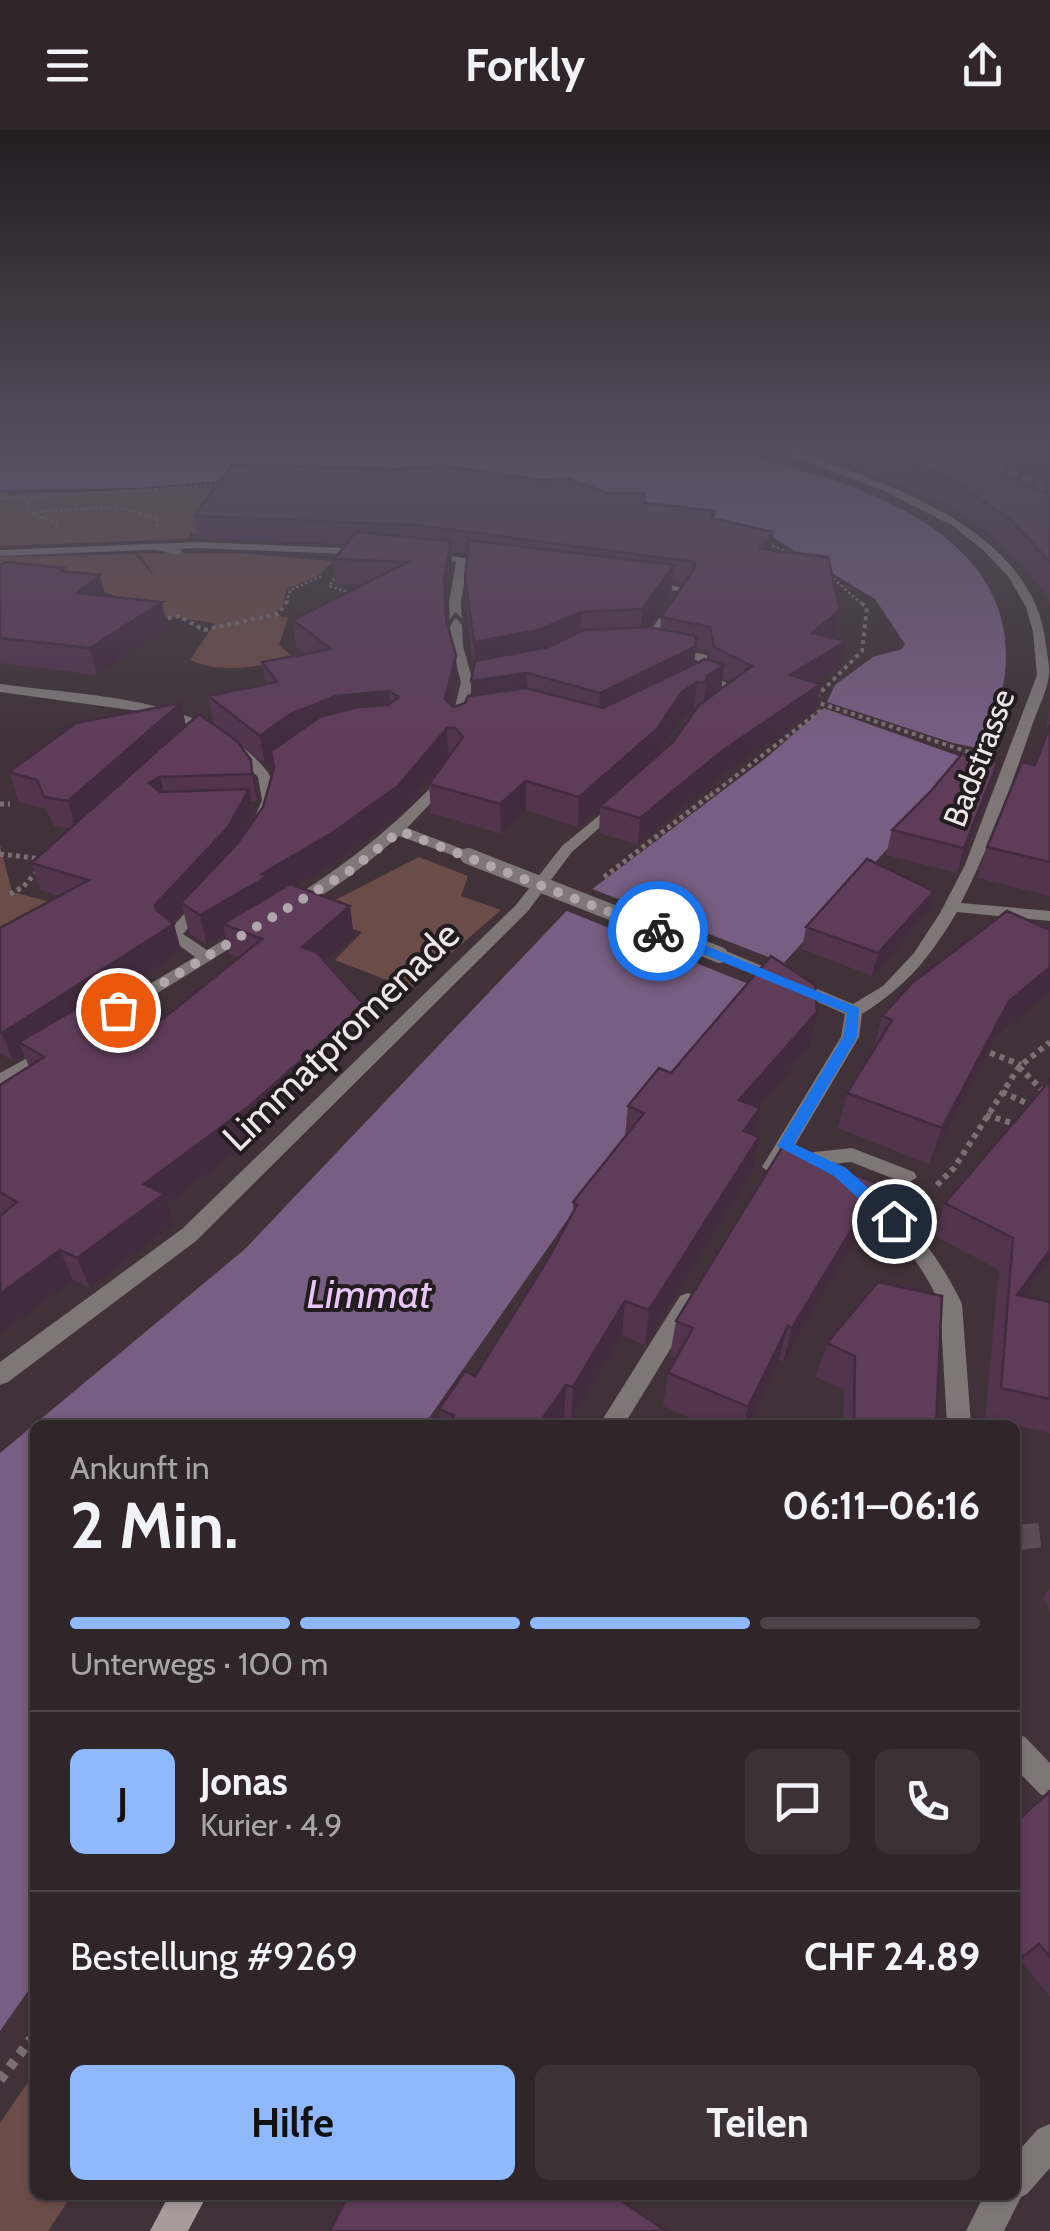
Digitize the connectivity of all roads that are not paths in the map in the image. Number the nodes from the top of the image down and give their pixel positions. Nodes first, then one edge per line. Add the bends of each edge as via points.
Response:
1 (155, 547) edge
2 (156, 547) edge
3 (262, 547) edge
4 (982, 547) edge
5 (177, 552) dead end
6 (383, 552) edge
7 (0, 553) edge
8 (417, 554) edge
9 (462, 559) junction
10 (500, 564) edge
11 (630, 581) edge
12 (646, 646) junction
13 (631, 647) edge
14 (486, 678) edge
15 (467, 682) junction
16 (0, 688) edge
17 (721, 702) edge
18 (474, 715) edge
19 (205, 727) junction
20 (191, 740) edge
21 (454, 763) edge
22 (636, 788) edge
23 (266, 808) junction
24 (246, 809) edge
25 (259, 826) edge
26 (400, 831) junction
27 (218, 886) edge
28 (955, 907) junction
29 (1050, 916) edge
30 (206, 958) junction
31 (854, 1011) junction
32 (0, 1080) edge
33 (785, 1146) junction
34 (814, 1159) junction
35 (907, 1177) dead end
36 (764, 1179) edge
37 (703, 1278) edge
38 (0, 1375) edge
39 (614, 1420) edge
40 (959, 1420) edge
41 (1020, 1752) edge
42 (1050, 1784) edge
43 (1050, 2140) edge
44 (1020, 2176) edge
45 (186, 2200) edge
46 (1001, 2200) edge
47 (168, 2231) edge
48 (984, 2231) edge

1 - 7 street
2 - 5 street
3 - 6 street
4 - 28 street, Badstrasse via 1033,609 1043,675
8 - 9 street
9 - 10 street
15 -> 9 street via 455,622
11 - 12 street via 685,588
12 - 13 street
12 - 17 street via 703,658 696,679 738,690
14 - 15 street
15 - 18 street via 457,723
16 - 19 street via 170,712
19 - 20 street
19 - 23 street via 269,772
21 - 26 street
22 - 38 street, Limmatpromenade via 189,1235
23 - 24 street
23 - 25 street
26 - 30 street via 351,870
26 - 31 street, bridge
27 - 30 street via 173,936
28 - 29 street
28 - 31 street, Badstrasse via 926,952 878,1002
30 - 32 street
31 - 33 street via 850,1037
33 - 34 street
33 - 36 street
34 - 35 street via 852,1155
34 - 40 street via 858,1185 938,1278 951,1304
37 - 39 street
41 - 42 street
43 - 44 street
45 - 47 main road
46 - 48 street

